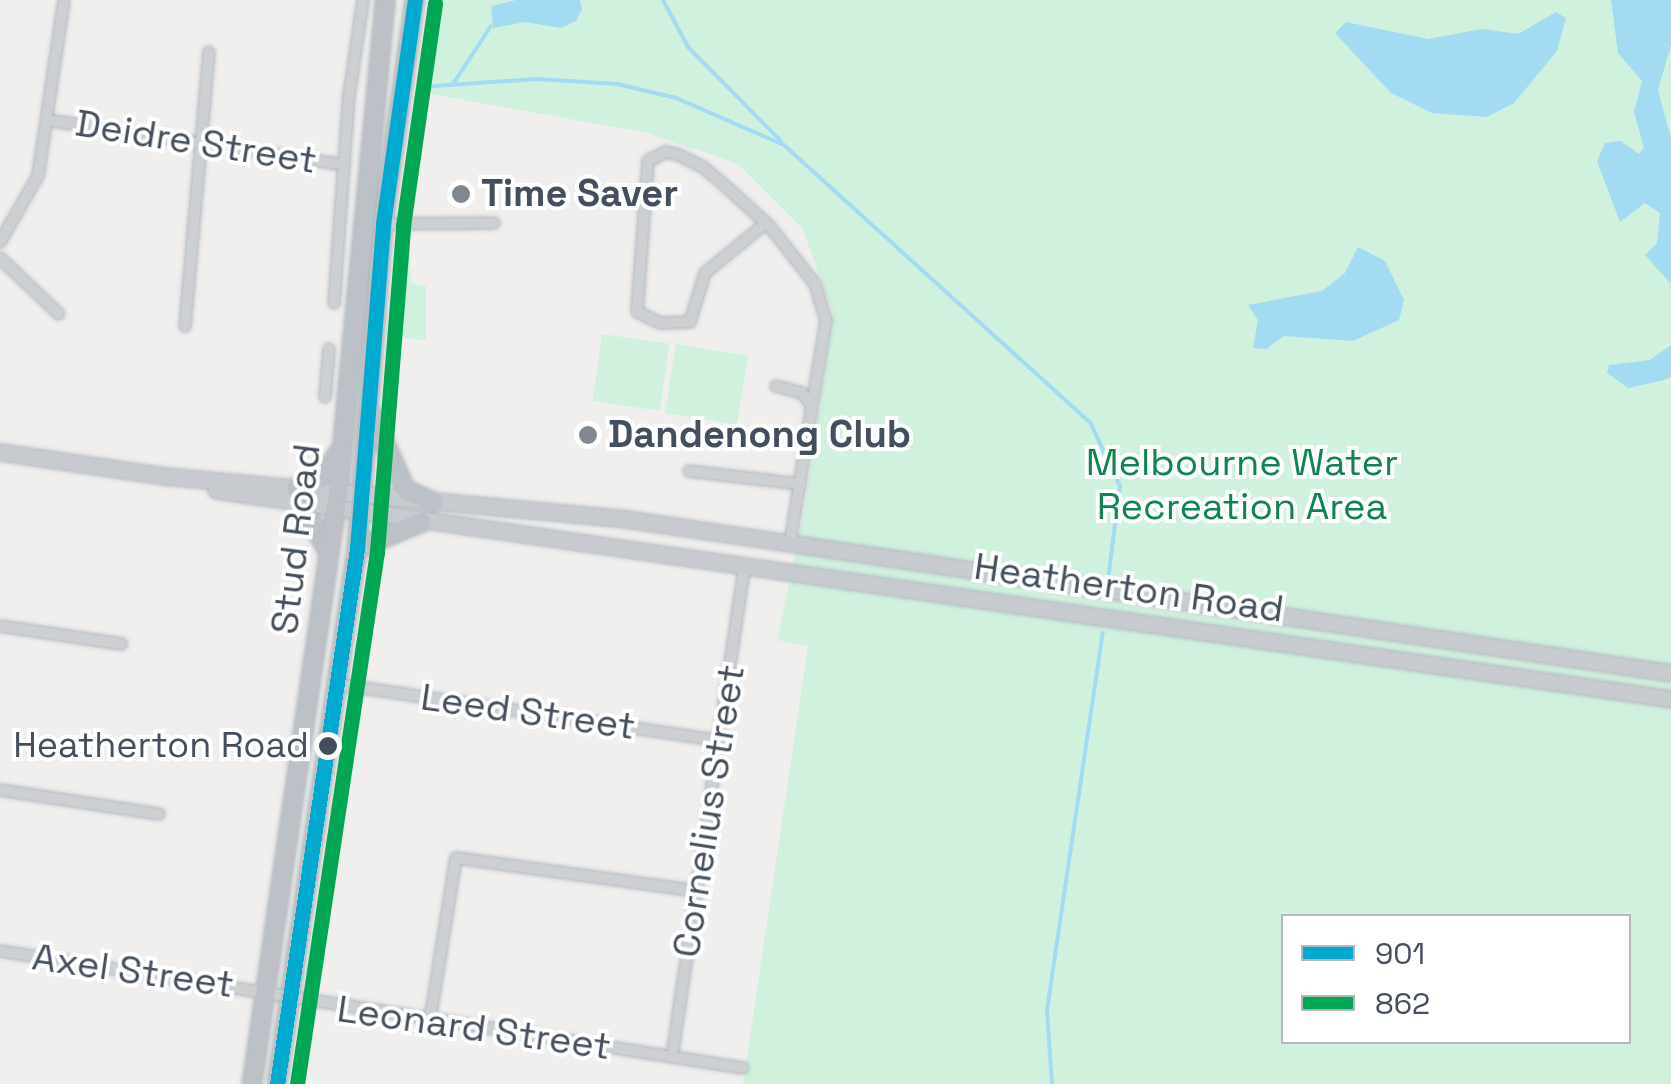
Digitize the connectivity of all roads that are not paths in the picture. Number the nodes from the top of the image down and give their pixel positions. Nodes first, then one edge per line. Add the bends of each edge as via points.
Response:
1 (64, 0) edge
2 (363, 0) edge
3 (385, 0) edge
4 (415, 0) edge
5 (210, 52) dead end
6 (47, 120) junction
7 (198, 140) junction
8 (344, 165) junction
9 (494, 222) dead end
10 (766, 223) junction
11 (383, 224) junction
12 (0, 242) edge
13 (0, 258) edge
14 (334, 302) dead end
15 (60, 314) dead end
16 (184, 326) dead end
17 (328, 349) dead end
18 (327, 374) junction
19 (346, 375) junction
20 (776, 386) dead end
21 (325, 397) dead end
22 (812, 406) junction
23 (372, 415) junction
24 (342, 447) junction
25 (0, 452) edge
26 (689, 471) dead end
27 (800, 484) junction
28 (362, 495) junction
29 (299, 497) junction
30 (337, 502) junction
31 (433, 502) junction
32 (361, 515) junction
33 (422, 522) junction
34 (749, 538) junction
35 (790, 544) junction
36 (357, 549) junction
37 (329, 556) junction
38 (745, 564) junction
39 (786, 571) junction
40 (0, 626) edge
41 (122, 644) dead end
42 (1671, 673) edge
43 (336, 684) junction
44 (1671, 699) edge
45 (720, 740) junction
46 (0, 790) edge
47 (160, 814) dead end
48 (696, 891) junction
49 (0, 951) edge
50 (266, 991) junction
51 (291, 1001) junction
52 (430, 1020) junction
53 (672, 1057) junction
54 (743, 1068) dead end
55 (252, 1084) edge
56 (277, 1084) edge

1 - 6 street
2 - 8 street
3 - 19 highway, Stud Road
4 - 11 highway, Stud Road
5 - 7 street
6 - 7 street, Deidre Street
6 - 12 street via 33,191
7 - 8 street, Deidre Street
7 - 16 street
8 - 14 street
9 - 11 street
10 - 10 street via 704,168 679,155 656,154 643,185 637,312 660,323 690,322 704,273
10 - 22 street via 800,260 824,303
11 - 23 highway, Stud Road
13 - 15 street
17 - 18 street
18 - 19 street
18 - 21 street
19 - 24 highway, Stud Road
20 - 22 street via 802,392
22 - 27 street
23 - 28 highway, Stud Road
23 - 31 highway via 406,490
24 - 29 highway
24 - 30 highway, Stud Road
25 - 29 main road, Heatherton Road
26 - 27 street
27 - 35 street
28 - 30 main road, Heatherton Road
28 - 31 main road, Heatherton Road
28 - 32 highway, Stud Road
29 - 30 main road, Heatherton Road
29 - 37 highway
30 - 32 main road, Heatherton Road
30 - 37 highway, Stud Road
31 - 34 main road, Heatherton Road
32 - 33 main road, Heatherton Road
32 - 36 highway, Stud Road
33 - 36 highway
33 - 38 main road, Heatherton Road
34 - 35 main road, Heatherton Road
34 - 38 main road
35 - 39 main road
35 - 42 main road, Heatherton Road
36 - 43 highway, Stud Road
37 - 50 highway, Stud Road
38 - 39 main road, Heatherton Road
38 - 45 street, Cornelius Street
39 - 44 main road, Heatherton Road
40 - 41 street
43 - 45 street, Leed Street
43 - 51 highway, Stud Road
45 - 48 street, Cornelius Street
46 - 47 street
48 - 52 street via 456,858
48 - 53 street, Cornelius Street
49 - 50 street, Axel Street
50 - 51 street, Leonard Street
50 - 55 highway, Stud Road
51 - 52 street, Leonard Street
51 - 56 highway, Stud Road
52 - 53 street, Leonard Street
53 - 54 street, Leonard Street

